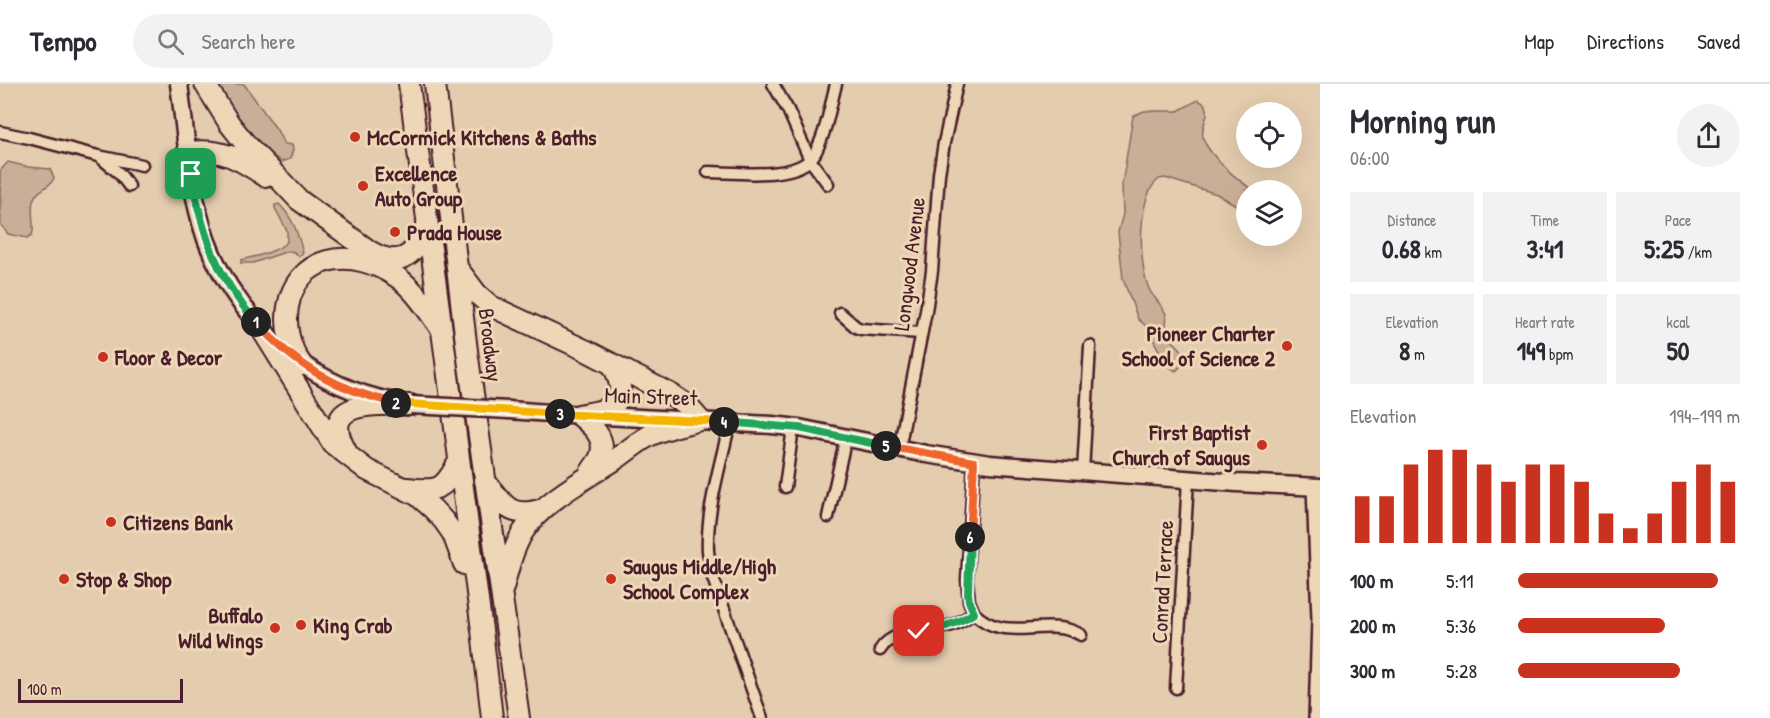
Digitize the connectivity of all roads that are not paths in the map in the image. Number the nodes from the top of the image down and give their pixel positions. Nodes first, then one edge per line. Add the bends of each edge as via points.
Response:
1 (179, 84) edge
2 (205, 84) edge
3 (409, 84) edge
4 (435, 84) edge
5 (773, 84) edge
6 (836, 84) edge
7 (957, 84) edge
8 (0, 132) edge
9 (188, 152) junction
10 (98, 156) junction
11 (810, 160) junction
12 (142, 165) dead end
13 (708, 172) dead end
14 (828, 184) dead end
15 (129, 186) dead end
16 (299, 200) junction
17 (427, 224) junction
18 (457, 266) junction
19 (840, 313) dead end
20 (508, 315) junction
21 (259, 325) junction
22 (442, 331) junction
23 (921, 333) junction
24 (465, 334) junction
25 (1090, 346) dead end
26 (612, 364) junction
27 (302, 365) junction
28 (411, 405) junction
29 (579, 415) junction
30 (700, 420) junction
31 (730, 422) junction
32 (793, 428) junction
33 (846, 437) junction
34 (899, 448) junction
35 (349, 456) junction
36 (459, 461) junction
37 (974, 462) junction
38 (1083, 472) junction
39 (588, 477) junction
40 (485, 480) junction
41 (1188, 480) junction
42 (403, 487) junction
43 (785, 487) dead end
44 (1318, 487) edge
45 (543, 509) junction
46 (828, 517) dead end
47 (501, 595) junction
48 (479, 607) junction
49 (974, 613) junction
50 (1320, 626) edge
51 (1081, 635) dead end
52 (880, 650) dead end
53 (1176, 688) dead end
54 (492, 718) edge
55 (519, 718) edge
56 (762, 718) edge
57 (1317, 718) edge

1 - 9 main road, Main Street
2 - 16 highway via 244,142
3 - 17 highway, Broadway
4 - 18 highway, Broadway
5 - 11 street
6 - 11 street via 818,146
7 - 23 street, Longwood Avenue via 939,174 931,280
8 - 10 street
9 - 16 highway via 231,155
9 - 21 main road, Main Street via 196,202 209,246 233,293
10 - 12 street
10 - 15 street
11 - 13 street via 783,171
11 - 14 street
16 - 17 highway via 357,243 387,259 399,259 414,250
17 - 22 highway, Broadway
18 - 20 highway via 477,294
18 - 24 highway, Broadway
19 - 23 street via 864,330
20 - 24 highway via 480,315
20 - 26 highway
21 - 27 main road, Main Street
21 - 35 highway via 330,440
22 - 27 highway via 416,294 390,273 358,260 326,261 301,278 288,307 288,337
22 - 36 highway, Broadway
23 - 34 street, Longwood Avenue
24 - 40 highway, Broadway
25 - 38 street
26 - 29 highway via 621,382 617,400 607,408
26 - 30 highway via 672,395
27 - 28 main road, Main Street via 357,392
28 - 29 main road, Main Street, bridge
28 - 35 highway via 363,405 348,412 339,424 339,432
29 - 30 main road, Main Street
29 - 39 highway via 598,433 602,444 601,455
30 - 31 main road, Main Street
30 - 39 highway via 648,437
31 - 32 main road, Main Street
31 - 56 street via 712,507 708,552 712,575
32 - 33 main road, Main Street
32 - 43 street
33 - 34 main road, Main Street
33 - 46 street
34 - 37 main road, Main Street
35 - 42 highway via 367,470
36 - 42 highway via 440,487
36 - 48 highway, Broadway
37 - 38 main road, Main Street
37 - 49 street via 967,580
38 - 41 main road, Main Street
39 - 45 highway
40 - 45 highway via 509,510 528,513
40 - 47 highway, Broadway
41 - 44 main road, Main Street
41 - 53 street, Conrad Terrace
42 - 48 highway via 448,526
44 - 50 street
45 - 47 highway via 517,544
47 - 55 highway, Broadway
48 - 54 highway, Broadway
49 - 51 street via 1001,628 1062,627
49 - 52 street via 951,626 904,634 888,641
50 - 57 street

